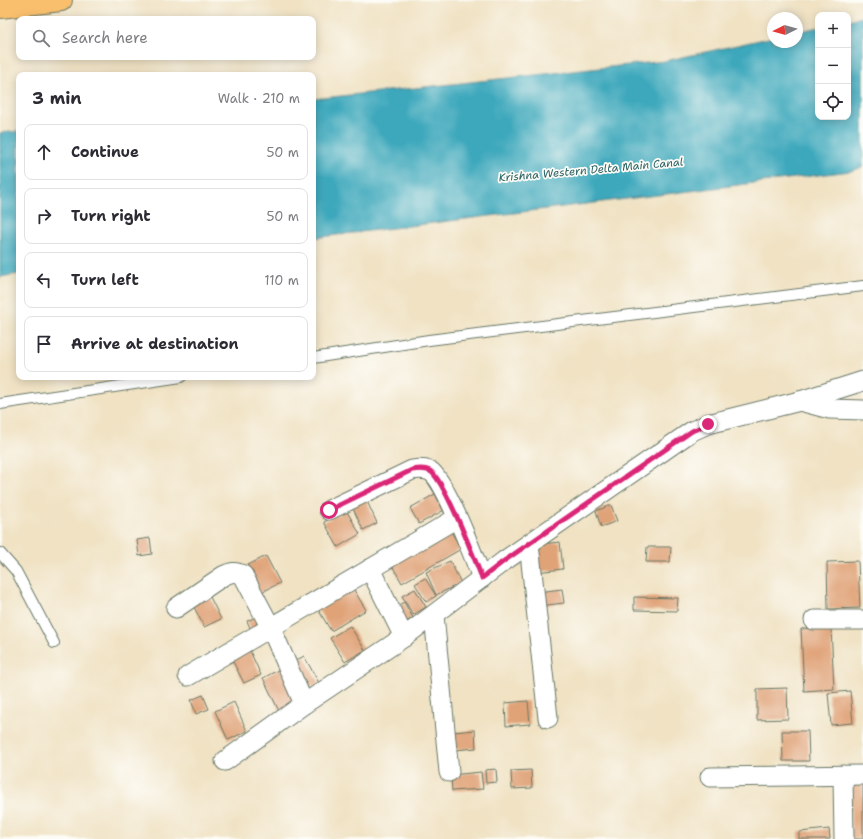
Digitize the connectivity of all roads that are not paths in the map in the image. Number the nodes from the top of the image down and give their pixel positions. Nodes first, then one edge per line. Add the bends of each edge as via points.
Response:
1 (62, 0) edge
2 (0, 7) edge
3 (863, 286) edge
4 (316, 358) edge
5 (161, 380) edge
6 (863, 381) edge
7 (800, 401) junction
8 (0, 404) edge
9 (863, 410) edge
10 (329, 510) dead end
11 (457, 518) junction
12 (529, 544) junction
13 (0, 553) edge
14 (370, 569) junction
15 (482, 578) junction
16 (176, 608) dead end
17 (434, 615) junction
18 (814, 620) dead end
19 (863, 620) edge
20 (271, 628) junction
21 (404, 637) junction
22 (54, 643) dead end
23 (188, 676) dead end
24 (304, 704) junction
25 (548, 718) dead end
26 (225, 761) dead end
27 (449, 772) dead end
28 (843, 775) junction
29 (863, 775) edge
30 (710, 777) dead end
31 (844, 839) edge

1 - 2 main road
3 - 4 lane via 430,340
5 - 8 lane
6 - 7 street
7 - 9 street via 841,410
7 - 12 street via 708,424 692,431
10 - 11 street via 412,470 421,469 431,472 436,477
11 - 14 street
11 - 15 street
12 - 15 street
12 - 25 street
13 - 22 lane via 16,571
14 - 20 street
14 - 21 street
15 - 17 street
16 - 20 street via 223,576 238,572 249,585
17 - 21 street
17 - 27 street
18 - 19 street
20 - 23 street
20 - 24 street
21 - 24 street
24 - 26 street
28 - 29 street
28 - 30 street
28 - 31 street

